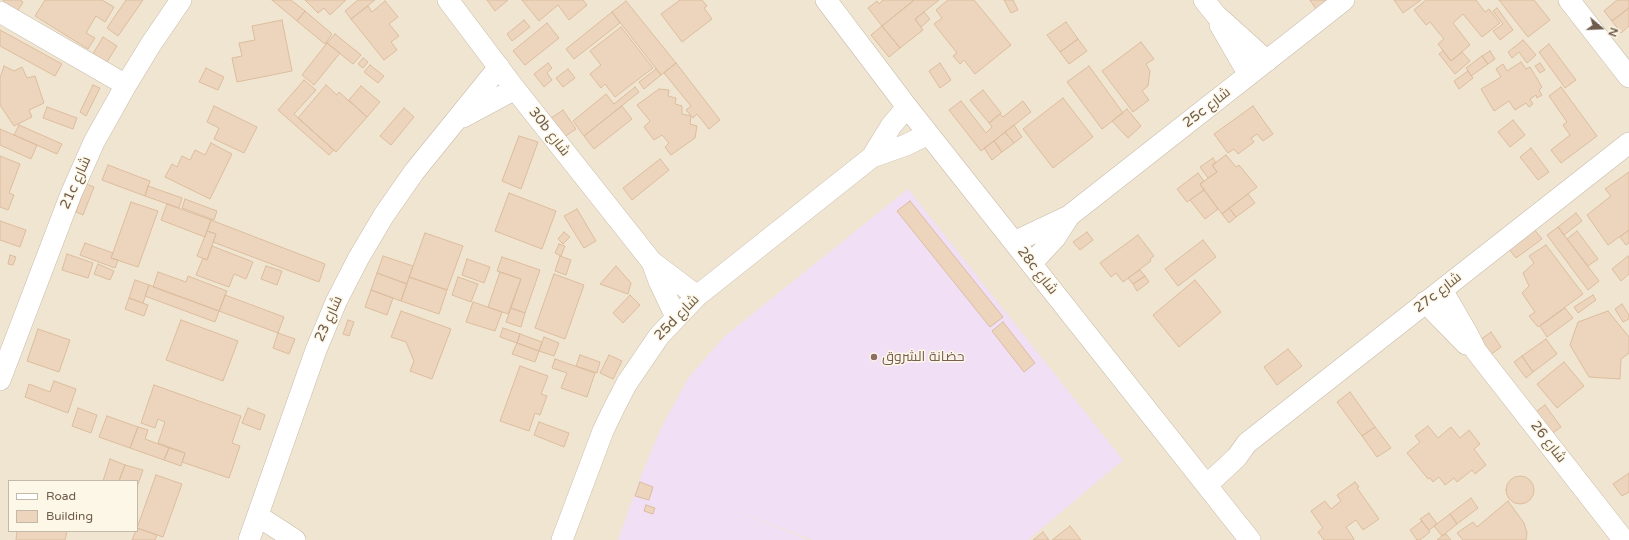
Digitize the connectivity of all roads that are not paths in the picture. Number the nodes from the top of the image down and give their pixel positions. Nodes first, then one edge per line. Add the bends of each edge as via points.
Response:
1 (181, 0) edge
2 (448, 0) edge
3 (826, 0) edge
4 (1344, 0) edge
5 (1569, 0) edge
6 (1210, 8) edge
7 (0, 12) edge
8 (1267, 60) junction
9 (499, 68) junction
10 (1249, 75) junction
11 (1629, 77) edge
12 (126, 85) junction
13 (515, 89) junction
14 (907, 107) junction
15 (456, 121) junction
16 (928, 134) junction
17 (1629, 143) edge
18 (872, 157) junction
19 (1069, 216) junction
20 (1014, 242) junction
21 (652, 262) junction
22 (1031, 264) junction
23 (1442, 290) junction
24 (697, 296) junction
25 (1425, 302) junction
26 (676, 317) junction
27 (1476, 351) junction
28 (0, 380) edge
29 (1202, 478) junction
30 (258, 516) junction
31 (1623, 538) edge
32 (249, 540) edge
33 (295, 540) edge
34 (562, 540) edge
35 (1250, 540) edge

1 - 12 street, 21c شارع via 150,44
2 - 9 street, 30b شارع
3 - 14 street, 28c شارع
4 - 8 street, 25c شارع
5 - 11 street
6 - 8 street
6 - 10 street
7 - 12 street
8 - 10 street, 25c شارع
9 - 13 street, 30b شارع
9 - 15 street, شارع 23
10 - 19 street, 25c شارع
12 - 28 street, 21c شارع via 94,142 71,194
13 - 15 street, شارع 23
13 - 21 street, 30b شارع
14 - 16 street, 28c شارع
14 - 18 street, 25d شارع via 891,126
15 - 30 street, شارع 23 via 414,172 384,215 348,277 316,350
16 - 18 street, 25d شارع
16 - 20 street, 28c شارع
17 - 23 street, 27c شارع
18 - 24 street, 25d شارع
19 - 20 street, 25c شارع
19 - 22 street, 25c شارع
20 - 22 street, 28c شارع
21 - 24 street, 30b شارع
21 - 26 street, 30b شارع
22 - 29 street, 28c شارع
23 - 25 street, 27c شارع
23 - 27 street, شارع 26
24 - 26 street, 25d شارع
25 - 27 street, شارع 26 via 1460,339
25 - 29 street, 27c شارع via 1248,443 1223,454
26 - 34 street, 25d شارع via 642,359 617,402 603,431
27 - 31 street, شارع 26
29 - 35 street, 28c شارع
30 - 32 street, شارع 23
30 - 33 street

